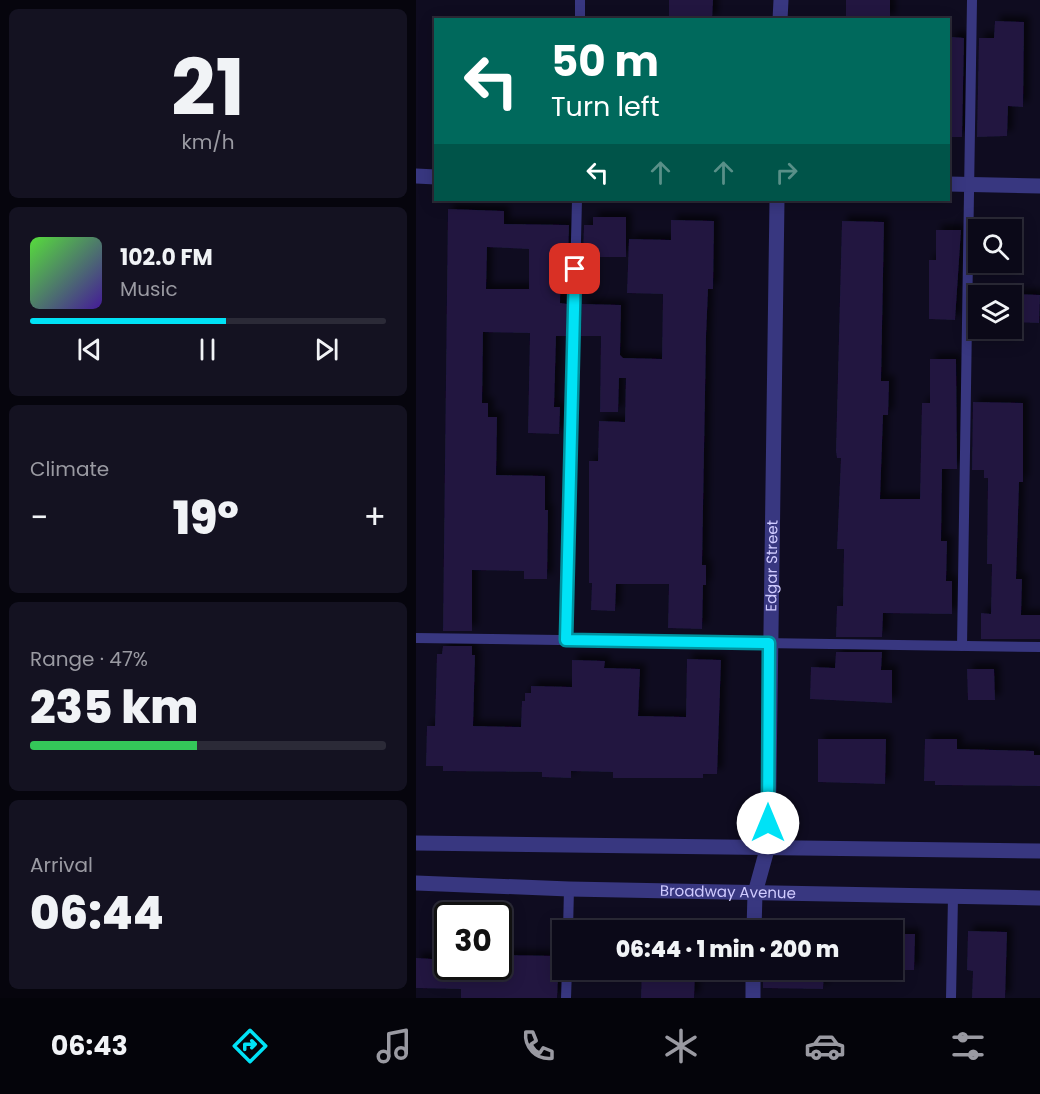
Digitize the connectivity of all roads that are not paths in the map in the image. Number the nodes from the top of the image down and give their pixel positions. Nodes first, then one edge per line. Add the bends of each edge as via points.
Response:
1 (580, 0) edge
2 (781, 0) edge
3 (972, 0) edge
4 (580, 18) edge
5 (780, 18) edge
6 (416, 176) edge
7 (434, 177) edge
8 (950, 184) edge
9 (969, 185) junction
10 (1040, 186) edge
11 (577, 201) edge
12 (777, 201) edge
13 (416, 638) edge
14 (566, 640) junction
15 (769, 643) junction
16 (962, 646) junction
17 (1040, 647) edge
18 (416, 843) edge
19 (768, 846) junction
20 (1040, 851) edge
21 (416, 883) edge
22 (569, 889) junction
23 (755, 893) junction
24 (953, 897) junction
25 (1040, 898) edge
26 (568, 920) edge
27 (754, 920) edge
28 (567, 980) edge
29 (753, 980) edge
30 (566, 998) edge
31 (753, 998) edge
32 (951, 998) edge

1 - 4 lane
2 - 5 street
3 - 9 lane
6 - 7 street
8 - 9 street
9 - 10 street
9 - 16 lane
11 - 14 lane
12 - 15 street, Edgar Street
13 - 14 lane
14 - 15 lane
15 - 16 lane
15 - 19 street, Edgar Street
16 - 17 lane
18 - 19 street
19 - 20 street
19 - 23 street, Edgar Street
21 - 22 street, Broadway Avenue
22 - 23 street, Broadway Avenue
22 - 26 lane
23 - 24 street, Broadway Avenue
23 - 27 street, Edgar Street
24 - 25 street, Broadway Avenue
24 - 32 lane
28 - 30 lane
29 - 31 street

